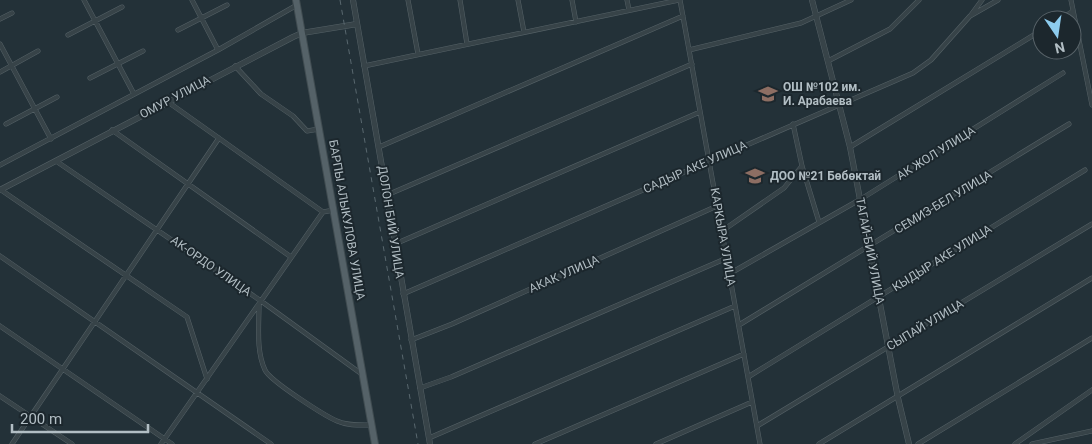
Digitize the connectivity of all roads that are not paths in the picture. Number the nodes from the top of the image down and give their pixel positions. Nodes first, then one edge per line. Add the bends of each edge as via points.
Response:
1 (84, 0) edge
2 (192, 0) edge
3 (353, 0) edge
4 (408, 0) edge
5 (460, 0) edge
6 (518, 0) edge
7 (572, 0) edge
8 (627, 0) edge
9 (680, 0) edge
10 (812, 0) edge
11 (851, 0) edge
12 (919, 0) edge
13 (982, 0) edge
14 (998, 0) edge
15 (297, 3) edge
16 (226, 5) dead end
17 (122, 8) dead end
18 (629, 10) junction
19 (12, 14) dead end
20 (683, 16) junction
21 (970, 16) junction
22 (817, 17) junction
23 (201, 18) junction
24 (0, 19) edge
25 (96, 21) junction
26 (576, 22) junction
27 (357, 24) junction
28 (178, 30) dead end
29 (524, 32) junction
30 (302, 33) junction
31 (68, 35) dead end
32 (1032, 36) edge
33 (0, 44) edge
34 (467, 44) junction
35 (218, 50) junction
36 (689, 50) junction
37 (38, 51) dead end
38 (143, 51) dead end
39 (1082, 51) edge
40 (418, 54) junction
41 (828, 61) junction
42 (118, 64) junction
43 (692, 64) junction
44 (12, 66) junction
45 (235, 66) junction
46 (364, 66) junction
47 (0, 72) edge
48 (1063, 73) dead end
49 (90, 78) dead end
50 (1090, 87) edge
51 (134, 94) junction
52 (57, 97) dead end
53 (167, 102) junction
54 (840, 105) junction
55 (1092, 105) edge
56 (35, 109) junction
57 (700, 112) junction
58 (6, 124) dead end
59 (793, 124) junction
60 (1069, 124) dead end
61 (319, 129) junction
62 (112, 130) junction
63 (52, 138) junction
64 (219, 138) junction
65 (379, 147) junction
66 (850, 147) junction
67 (56, 161) junction
68 (709, 161) junction
69 (0, 165) edge
70 (802, 166) junction
71 (1085, 170) dead end
72 (187, 184) junction
73 (0, 190) edge
74 (387, 195) junction
75 (861, 199) junction
76 (717, 206) junction
77 (334, 210) junction
78 (323, 212) junction
79 (819, 222) junction
80 (1092, 224) edge
81 (157, 229) junction
82 (722, 231) junction
83 (394, 244) junction
84 (870, 246) junction
85 (0, 256) edge
86 (291, 257) junction
87 (727, 258) junction
88 (730, 274) junction
89 (126, 275) junction
90 (1092, 278) edge
91 (403, 294) junction
92 (879, 297) junction
93 (260, 302) junction
94 (735, 306) junction
95 (94, 322) junction
96 (739, 325) junction
97 (0, 326) edge
98 (1092, 338) edge
99 (411, 340) junction
100 (888, 348) junction
101 (744, 354) junction
102 (62, 368) junction
103 (363, 375) junction
104 (748, 377) junction
105 (206, 379) junction
106 (420, 388) junction
107 (1092, 390) edge
108 (197, 393) junction
109 (0, 396) edge
110 (898, 398) junction
111 (752, 402) junction
112 (31, 417) junction
113 (372, 425) junction
114 (757, 426) junction
115 (1092, 431) edge
116 (429, 438) junction
117 (165, 439) junction
118 (12, 444) edge
119 (72, 444) edge
120 (161, 444) edge
121 (172, 444) edge
122 (271, 444) edge
123 (375, 444) edge
124 (430, 444) edge
125 (535, 444) edge
126 (656, 444) edge
127 (760, 444) edge
128 (819, 444) edge
129 (909, 444) edge
130 (918, 444) edge
131 (1015, 444) edge
132 (1032, 444) edge

1 - 25 street
2 - 23 street
3 - 27 street, ДОЛОН БИЙ УЛИЦА
4 - 40 street
5 - 34 street
6 - 29 street
7 - 26 street
8 - 18 street
9 - 18 street
9 - 20 street, КАРКЫРА УЛИЦА
10 - 22 street, ТАГАЙ-БИЙ УЛИЦА
11 - 22 street
12 - 41 street via 890,29
13 - 21 street, САДЫР АКЕ УЛИЦА
14 - 21 street, САДЫР АКЕ УЛИЦА
15 - 30 main road, БАРПЫ АЛЫКУЛОВА УЛИЦА
15 - 35 street, ОМУР УЛИЦА
16 - 23 street
17 - 25 street
18 - 26 street
19 - 24 street
20 - 36 street, КАРКЫРА УЛИЦА
20 - 65 street
21 - 54 street, САДЫР АКЕ УЛИЦА via 931,60 914,73
22 - 36 street
22 - 41 street, ТАГАЙ-БИЙ УЛИЦА
23 - 28 street
23 - 35 street
25 - 31 street
25 - 42 street
26 - 29 street
27 - 30 street, ОМУР УЛИЦА
27 - 46 street, ДОЛОН БИЙ УЛИЦА
29 - 34 street
30 - 45 street, ОМУР УЛИЦА
30 - 61 main road, БАРПЫ АЛЫКУЛОВА УЛИЦА
32 - 66 street
33 - 44 street
34 - 40 street
35 - 51 street, ОМУР УЛИЦА
36 - 43 street, КАРКЫРА УЛИЦА
37 - 44 street
38 - 42 street
39 - 50 street
40 - 46 street
41 - 54 street, ТАГАЙ-БИЙ УЛИЦА
42 - 49 street
42 - 51 street
43 - 57 street, КАРКЫРА УЛИЦА
43 - 74 street
44 - 47 street
44 - 56 street
45 - 53 street, ОМУР УЛИЦА
45 - 61 street via 255,89 293,116 306,131
46 - 65 street, ДОЛОН БИЙ УЛИЦА
48 - 75 street, АК ЖОЛ УЛИЦА
50 - 55 street
51 - 63 street, ОМУР УЛИЦА
52 - 56 street
53 - 62 street, ОМУР УЛИЦА
53 - 64 street
54 - 59 street, САДЫР АКЕ УЛИЦА
54 - 66 street, ТАГАЙ-БИЙ УЛИЦА
56 - 58 street
56 - 63 street
57 - 68 street, КАРКЫРА УЛИЦА
57 - 83 street
59 - 68 street, САДЫР АКЕ УЛИЦА
59 - 70 street
60 - 84 street, СЕМИЗ-БЕЛ УЛИЦА
61 - 77 main road, БАРПЫ АЛЫКУЛОВА УЛИЦА
62 - 67 street, ОМУР УЛИЦА
62 - 72 street
63 - 69 street, ОМУР УЛИЦА
64 - 72 street
64 - 78 street
65 - 74 street, ДОЛОН БИЙ УЛИЦА
66 - 75 street, ТАГАЙ-БИЙ УЛИЦА
67 - 73 street, ОМУР УЛИЦА
67 - 81 street, АК-ОРДО УЛИЦА
68 - 76 street, КАРКЫРА УЛИЦА
68 - 91 street, САДЫР АКЕ УЛИЦА
70 - 79 street
70 - 82 street via 784,188
71 - 92 street, КЫДЫР АКЕ УЛИЦА
72 - 81 street
72 - 86 street
73 - 89 street
74 - 83 street, ДОЛОН БИЙ УЛИЦА
75 - 79 street, АК ЖОЛ УЛИЦА
75 - 84 street, ТАГАЙ-БИЙ УЛИЦА
76 - 82 street, КАРКЫРА УЛИЦА
76 - 99 street, АКАК УЛИЦА
77 - 78 street
77 - 103 main road, БАРПЫ АЛЫКУЛОВА УЛИЦА
78 - 86 street
79 - 88 street, АК ЖОЛ УЛИЦА
80 - 100 street, СЫПАЙ УЛИЦА
81 - 89 street
81 - 93 street, АК-ОРДО УЛИЦА
82 - 87 street, КАРКЫРА УЛИЦА
83 - 91 street, ДОЛОН БИЙ УЛИЦА
84 - 92 street, ТАГАЙ-БИЙ УЛИЦА
84 - 96 street, СЕМИЗ-БЕЛ УЛИЦА
85 - 95 street
86 - 93 street
87 - 88 street, КАРКЫРА УЛИЦА
87 - 106 street
88 - 94 street, КАРКЫРА УЛИЦА
89 - 95 street
89 - 105 street via 187,317
90 - 110 street
91 - 99 street, ДОЛОН БИЙ УЛИЦА
92 - 100 street, ТАГАЙ-БИЙ УЛИЦА
92 - 104 street, КЫДЫР АКЕ УЛИЦА
93 - 103 street, АК-ОРДО УЛИЦА
93 - 105 street
93 - 113 street via 260,353 265,372 326,416 339,422
94 - 96 street, КАРКЫРА УЛИЦА
94 - 116 street
95 - 102 street
95 - 108 street
96 - 101 street, КАРКЫРА УЛИЦА
97 - 102 street
98 - 130 street
99 - 106 street, ДОЛОН БИЙ УЛИЦА
100 - 110 street, ТАГАЙ-БИЙ УЛИЦА
100 - 114 street, СЫПАЙ УЛИЦА
101 - 104 street, КАРКЫРА УЛИЦА
101 - 125 street
102 - 112 street
102 - 117 street
103 - 113 main road, БАРПЫ АЛЫКУЛОВА УЛИЦА
104 - 111 street, КАРКЫРА УЛИЦА
105 - 108 street
106 - 116 street, ДОЛОН БИЙ УЛИЦА
107 - 131 street
108 - 117 street
108 - 122 street
109 - 112 street
110 - 128 street
110 - 129 street, ТАГАЙ-БИЙ УЛИЦА
111 - 114 street, КАРКЫРА УЛИЦА
111 - 126 street
112 - 118 street
112 - 119 street
113 - 123 main road, БАРПЫ АЛЫКУЛОВА УЛИЦА
114 - 127 street, КАРКЫРА УЛИЦА
115 - 132 street
116 - 124 street, ДОЛОН БИЙ УЛИЦА
117 - 120 street
117 - 121 street

